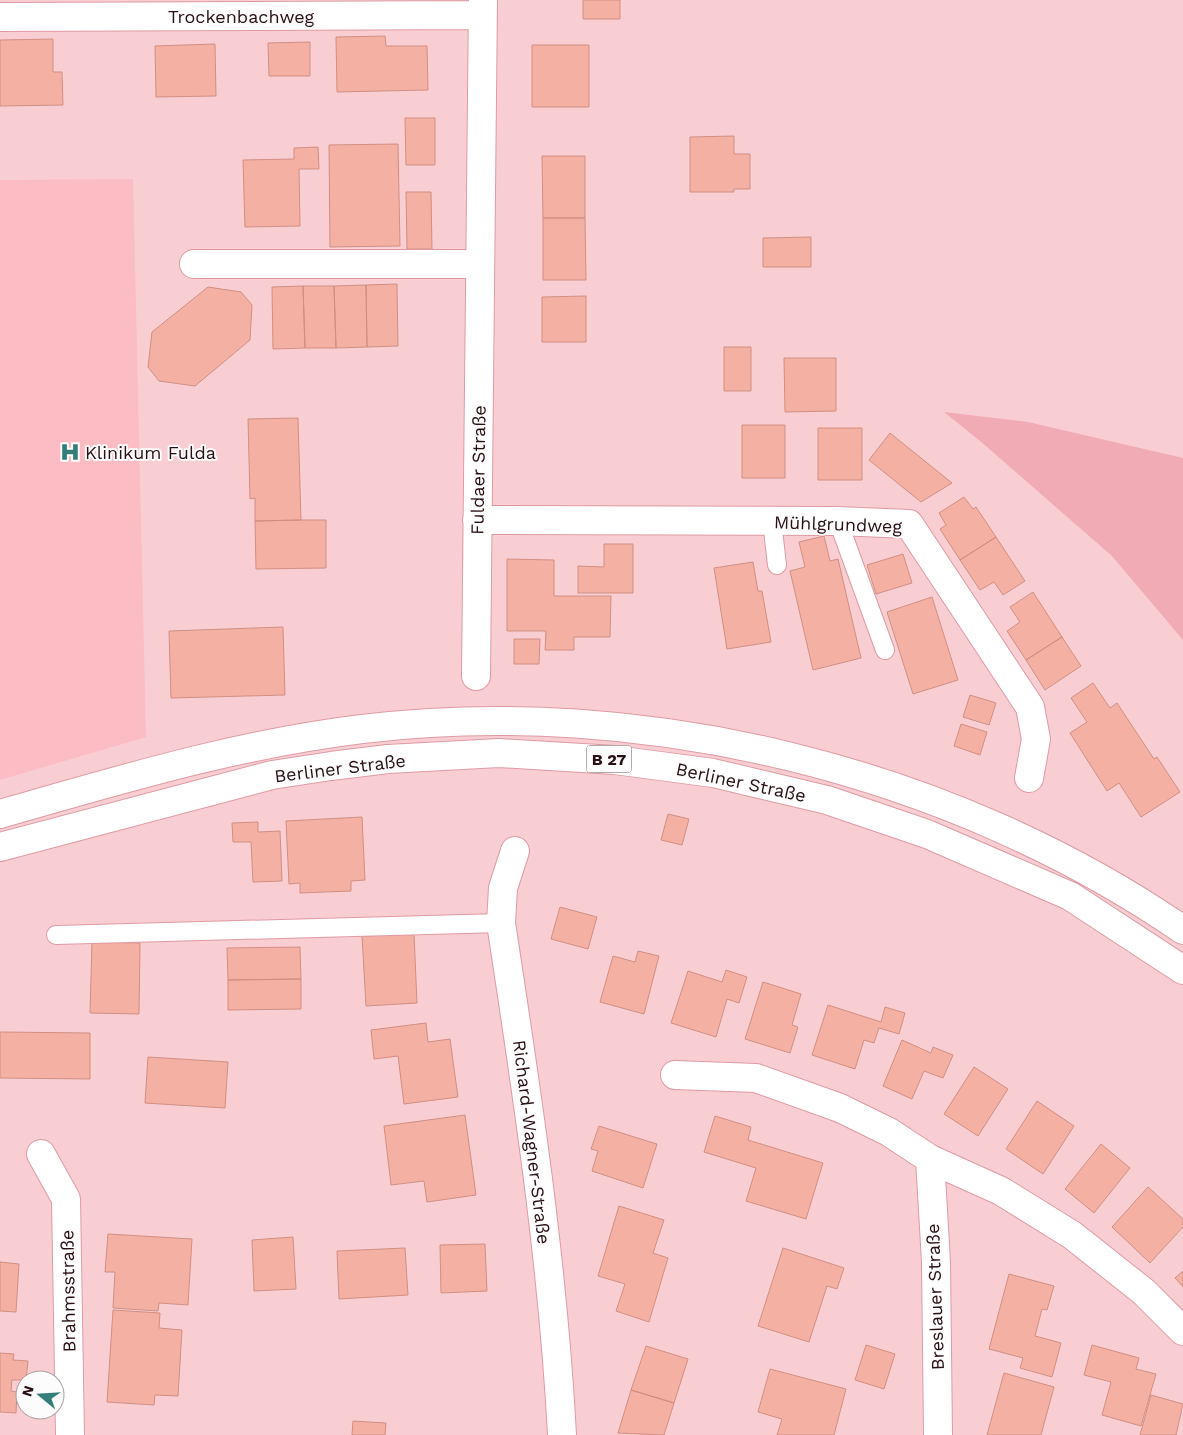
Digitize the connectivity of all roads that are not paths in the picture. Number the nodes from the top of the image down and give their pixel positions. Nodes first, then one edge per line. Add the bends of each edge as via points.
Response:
1 (482, 8) edge
2 (0, 17) edge
3 (194, 264) dead end
4 (480, 264) junction
5 (477, 520) junction
6 (772, 521) junction
7 (838, 521) junction
8 (777, 565) dead end
9 (885, 650) dead end
10 (476, 676) dead end
11 (1029, 778) dead end
12 (0, 814) edge
13 (0, 847) edge
14 (515, 851) dead end
15 (501, 923) junction
16 (1183, 930) edge
17 (56, 935) dead end
18 (1183, 970) edge
19 (675, 1075) dead end
20 (41, 1154) dead end
21 (930, 1158) junction
22 (1183, 1331) edge
23 (70, 1435) edge
24 (562, 1435) edge
25 (938, 1435) edge

1 - 2 main road, Trockenbachweg
1 - 4 main road, Fuldaer Straße
3 - 4 main road
4 - 5 main road, Fuldaer Straße
5 - 6 main road, Mühlgrundweg
5 - 10 main road, Fuldaer Straße
6 - 7 main road, Mühlgrundweg
6 - 8 lane
7 - 9 lane
7 - 11 main road, Mühlgrundweg via 909,524 1030,707 1036,739
12 - 16 main road, Berliner Straße / B 27 via 193,760 364,729 420,724 521,722 634,729 792,758 931,800 1085,870
13 - 18 main road, Berliner Straße / B 27 via 272,775 331,766 388,759 499,753 615,760 713,773 827,800 927,834 1070,896
14 - 15 main road, Richard-Wagner-Straße via 503,888
15 - 17 lane
15 - 24 main road, Richard-Wagner-Straße via 539,1181 558,1363
19 - 21 main road via 756,1078 840,1108 889,1132
20 - 23 main road, Brahmsstraße via 66,1198
21 - 22 main road via 1001,1191 1072,1234 1144,1292
21 - 25 main road, Breslauer Straße via 936,1262

